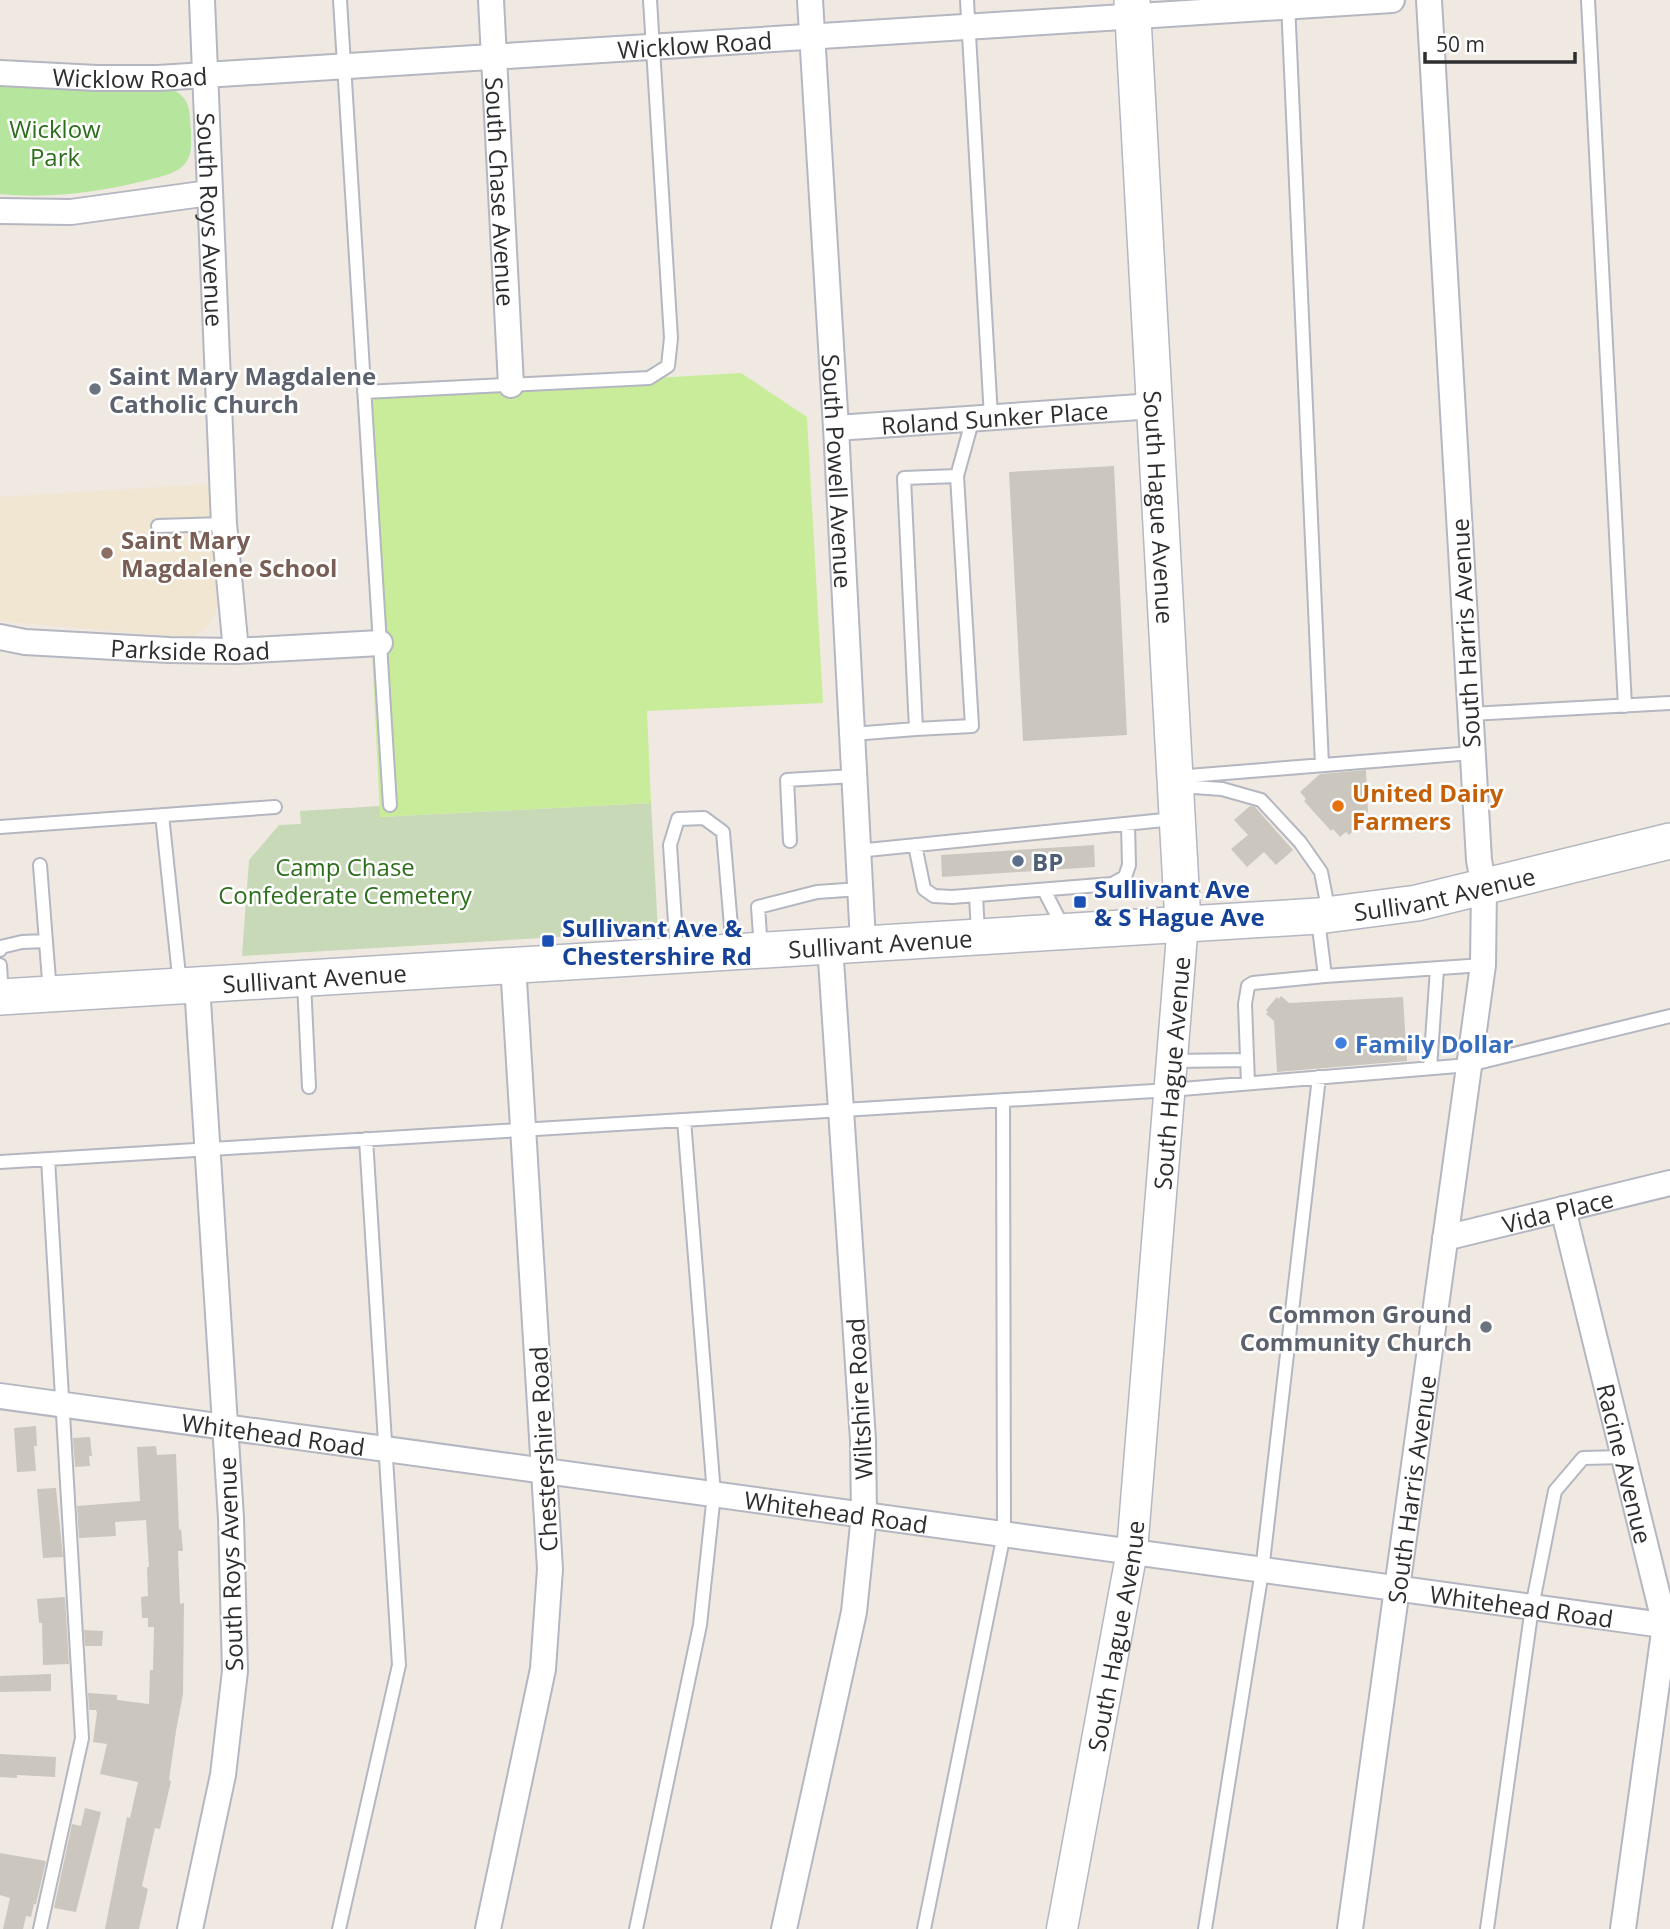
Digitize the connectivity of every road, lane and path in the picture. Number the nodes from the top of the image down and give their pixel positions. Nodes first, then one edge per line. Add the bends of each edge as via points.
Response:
1 (202, 0) edge
2 (340, 0) edge
3 (491, 0) edge
4 (650, 0) edge
5 (810, 0) edge
6 (967, 0) edge
7 (1392, 0) edge
8 (1429, 0) edge
9 (1588, 0) edge
10 (1288, 3) edge
11 (1132, 8) edge
12 (969, 27) junction
13 (812, 37) junction
14 (653, 47) junction
15 (494, 57) junction
16 (344, 65) junction
17 (0, 74) edge
18 (205, 74) junction
19 (209, 193) junction
20 (0, 211) edge
21 (511, 385) junction
22 (364, 392) junction
23 (1154, 406) junction
24 (982, 418) junction
25 (836, 428) junction
26 (957, 476) junction
27 (224, 524) junction
28 (158, 526) dead end
29 (0, 637) edge
30 (380, 643) junction
31 (236, 651) junction
32 (1670, 703) edge
33 (1625, 705) junction
34 (1470, 714) junction
35 (916, 729) junction
36 (852, 734) junction
37 (1472, 753) junction
38 (1322, 765) junction
39 (854, 776) junction
40 (1176, 794) junction
41 (390, 804) dead end
42 (275, 807) dead end
43 (162, 815) junction
44 (1128, 824) junction
45 (0, 827) edge
46 (790, 841) dead end
47 (1670, 841) edge
48 (915, 845) junction
49 (857, 851) junction
50 (40, 865) dead end
51 (1485, 887) junction
52 (860, 890) junction
53 (1044, 890) junction
54 (976, 895) junction
55 (1324, 915) junction
56 (1183, 923) junction
57 (1065, 931) junction
58 (978, 935) junction
59 (46, 941) junction
60 (847, 944) junction
61 (0, 950) edge
62 (747, 950) junction
63 (677, 954) junction
64 (513, 964) junction
65 (1483, 965) junction
66 (1437, 969) junction
67 (1325, 976) junction
68 (304, 978) junction
69 (188, 985) junction
70 (1, 986) edge
71 (50, 994) junction
72 (1670, 1016) edge
73 (1247, 1060) junction
74 (1469, 1065) junction
75 (1430, 1068) junction
76 (1171, 1075) junction
77 (1319, 1077) junction
78 (1248, 1083) junction
79 (309, 1087) dead end
80 (1003, 1100) junction
81 (842, 1110) junction
82 (684, 1120) junction
83 (524, 1129) junction
84 (366, 1139) junction
85 (207, 1148) junction
86 (48, 1159) junction
87 (0, 1162) edge
88 (1670, 1183) edge
89 (1563, 1209) junction
90 (1445, 1238) junction
91 (0, 1396) edge
92 (62, 1404) junction
93 (225, 1426) junction
94 (383, 1448) junction
95 (1623, 1457) junction
96 (545, 1472) junction
97 (714, 1494) junction
98 (864, 1515) junction
99 (1004, 1534) junction
100 (1132, 1550) junction
101 (1262, 1571) junction
102 (1397, 1589) junction
103 (1532, 1607) junction
104 (1667, 1625) edge
105 (40, 1929) edge
106 (190, 1929) edge
107 (339, 1929) edge
108 (488, 1929) edge
109 (636, 1929) edge
110 (784, 1929) edge
111 (924, 1929) edge
112 (1062, 1929) edge
113 (1205, 1929) edge
114 (1350, 1929) edge
115 (1487, 1929) edge
116 (1623, 1929) edge

1 - 18 street, South Roys Avenue
2 - 16 lane
3 - 15 street, South Chase Avenue
4 - 14 lane
5 - 13 street, South Powell Avenue
6 - 12 lane
7 - 10 street, Wicklow Road
8 - 34 street, South Harris Avenue
9 - 33 lane
10 - 11 street, Wicklow Road
10 - 38 lane
11 - 12 street, Wicklow Road
11 - 23 main road, South Hague Avenue
12 - 13 street, Wicklow Road
12 - 24 lane
13 - 14 street, Wicklow Road
13 - 25 street, South Powell Avenue
14 - 15 street, Wicklow Road
14 - 21 lane via 671,338 668,366 649,378
15 - 16 street, Wicklow Road
15 - 21 street, South Chase Avenue
16 - 18 street, Wicklow Road
16 - 22 lane
17 - 18 street, Wicklow Road via 97,78
18 - 19 street, South Roys Avenue
19 - 20 street via 71,212
19 - 27 street, South Roys Avenue
21 - 22 lane
22 - 30 lane
23 - 24 street, Roland Sunker Place
23 - 40 main road, South Hague Avenue
24 - 25 street, Roland Sunker Place
24 - 26 lane
25 - 36 street, South Powell Avenue
26 - 35 lane via 904,478
26 - 35 lane via 972,726
27 - 28 lane
27 - 31 street, South Roys Avenue
29 - 31 street, Parkside Road
30 - 31 street, Parkside Road
30 - 41 lane
32 - 33 lane
33 - 34 lane
34 - 37 street, South Harris Avenue
35 - 36 lane
36 - 39 street, South Powell Avenue
37 - 38 lane
37 - 51 street, South Harris Avenue
38 - 40 lane
39 - 46 lane via 787,780
39 - 49 street, South Powell Avenue
40 - 44 lane
40 - 55 lane via 1222,789 1261,800 1321,872
40 - 56 main road, South Hague Avenue
42 - 43 lane
43 - 45 lane
43 - 69 lane
44 - 48 lane
44 - 53 lane via 1125,877 1112,884
47 - 51 main road, Sullivant Avenue
48 - 49 lane
48 - 54 lane via 924,889 934,896
49 - 52 street, South Powell Avenue
50 - 59 lane
51 - 55 main road, Sullivant Avenue
51 - 65 street, South Harris Avenue
52 - 60 street, South Powell Avenue
52 - 62 lane via 817,892 758,906
53 - 54 lane
53 - 57 lane
54 - 58 lane
55 - 56 main road, Sullivant Avenue
55 - 67 lane
56 - 57 main road, Sullivant Avenue
56 - 76 street, South Hague Avenue
57 - 58 main road, Sullivant Avenue
58 - 60 main road, Sullivant Avenue
59 - 61 lane via 22,942
59 - 71 lane
60 - 62 main road, Sullivant Avenue
60 - 81 street, Wiltshire Road
62 - 63 main road, Sullivant Avenue
62 - 63 lane via 723,832 704,818 678,819 670,845
63 - 64 main road, Sullivant Avenue
64 - 68 main road, Sullivant Avenue
64 - 83 street, Chestershire Road
65 - 66 lane
65 - 74 street, South Harris Avenue
66 - 67 lane
66 - 75 lane
67 - 73 lane via 1248,986
68 - 69 main road, Sullivant Avenue
68 - 79 lane
69 - 71 main road, Sullivant Avenue
69 - 85 street, South Roys Avenue
70 - 71 main road, Sullivant Avenue
72 - 74 lane
73 - 76 lane
73 - 78 lane
74 - 75 lane
74 - 90 street, South Harris Avenue
75 - 77 lane
76 - 78 lane
76 - 80 lane
76 - 100 street, South Hague Avenue
77 - 78 lane
77 - 101 lane
80 - 81 lane
80 - 99 lane
81 - 82 lane
81 - 98 street, Wiltshire Road
82 - 83 lane
82 - 97 lane
83 - 84 lane
83 - 96 street, Chestershire Road
84 - 85 lane
84 - 94 lane
85 - 86 lane
85 - 93 street, South Roys Avenue
86 - 87 lane
86 - 92 lane
88 - 89 street, Vida Place
89 - 90 street, Vida Place
89 - 95 street, Racine Avenue
90 - 102 street, South Harris Avenue
91 - 92 street, Whitehead Road
92 - 93 street, Whitehead Road
92 - 105 lane via 82,1738
93 - 94 street, Whitehead Road
93 - 106 street, South Roys Avenue via 235,1671 223,1775
94 - 96 street, Whitehead Road
94 - 107 lane via 399,1665
95 - 103 lane via 1583,1458 1555,1491
95 - 104 street, Racine Avenue
96 - 97 street, Whitehead Road
96 - 108 street, Chestershire Road via 550,1569 542,1669
97 - 98 street, Whitehead Road
97 - 109 lane via 700,1625
98 - 99 street, Whitehead Road
98 - 110 street, Wiltshire Road via 854,1612
99 - 100 street, Whitehead Road
99 - 111 lane
100 - 101 street, Whitehead Road
100 - 112 street, South Hague Avenue
101 - 102 street, Whitehead Road
101 - 113 lane
102 - 103 street, Whitehead Road
102 - 114 street, South Harris Avenue
103 - 104 street, Whitehead Road
103 - 115 lane
104 - 116 street, Racine Avenue

